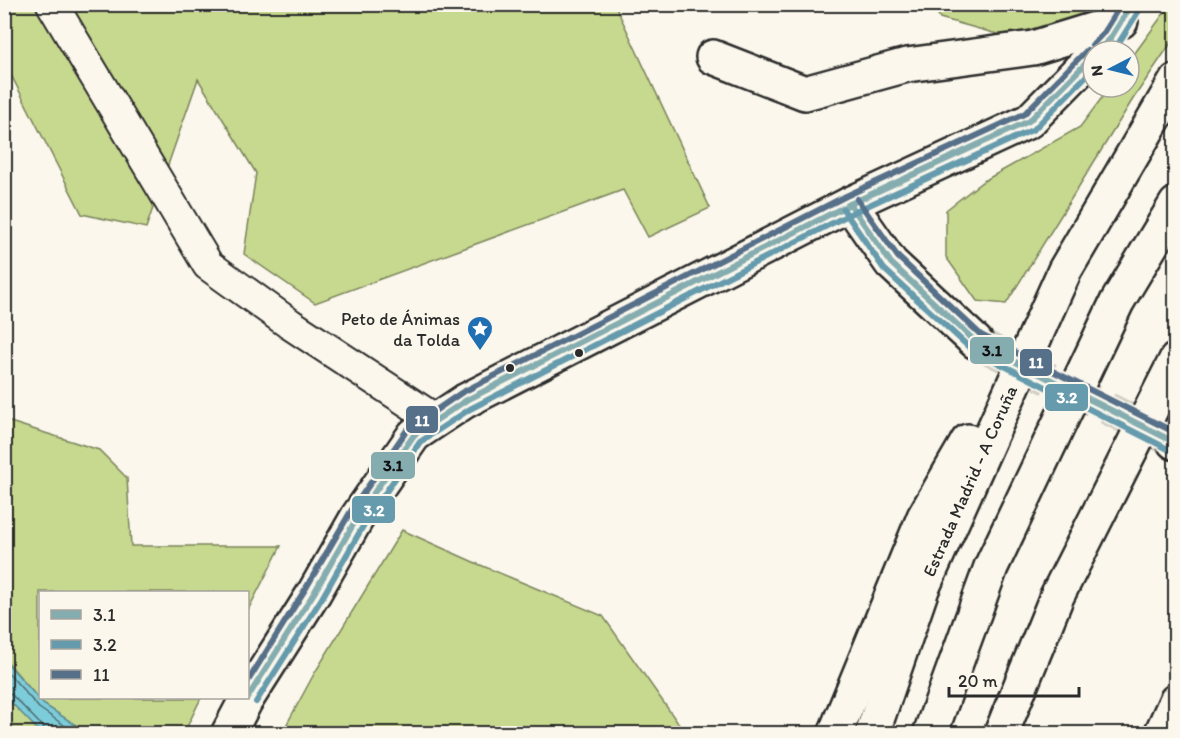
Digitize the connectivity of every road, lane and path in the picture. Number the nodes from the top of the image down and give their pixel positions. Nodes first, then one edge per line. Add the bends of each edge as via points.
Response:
1 (52, 4) edge
2 (1127, 13) edge
3 (1110, 39) edge
4 (713, 57) dead end
5 (1081, 68) edge
6 (1176, 81) edge
7 (850, 204) junction
8 (1176, 204) edge
9 (1065, 270) junction
10 (976, 342) tunnel mouth
11 (1176, 360) edge
12 (436, 420) junction
13 (249, 694) edge
14 (246, 699) edge
15 (1176, 701) edge
16 (230, 731) edge
17 (835, 734) edge
18 (872, 734) edge
19 (930, 734) edge
20 (1001, 734) edge
21 (1161, 734) edge

1 - 12 street via 208,265
2 - 3 main road
2 - 4 main road via 1033,48 907,64 805,93
5 - 7 main road via 1029,122
6 - 9 main road, Estrada Madrid - A Coruña
7 - 10 main road via 891,263
7 - 12 main road via 465,401
8 - 19 main road via 1117,302 991,567
9 - 17 main road via 924,517
9 - 18 main road, Estrada Madrid - A Coruña via 922,589
11 - 20 main road via 1057,597
12 - 13 main road via 414,435 358,516
14 - 16 main road
15 - 21 main road

